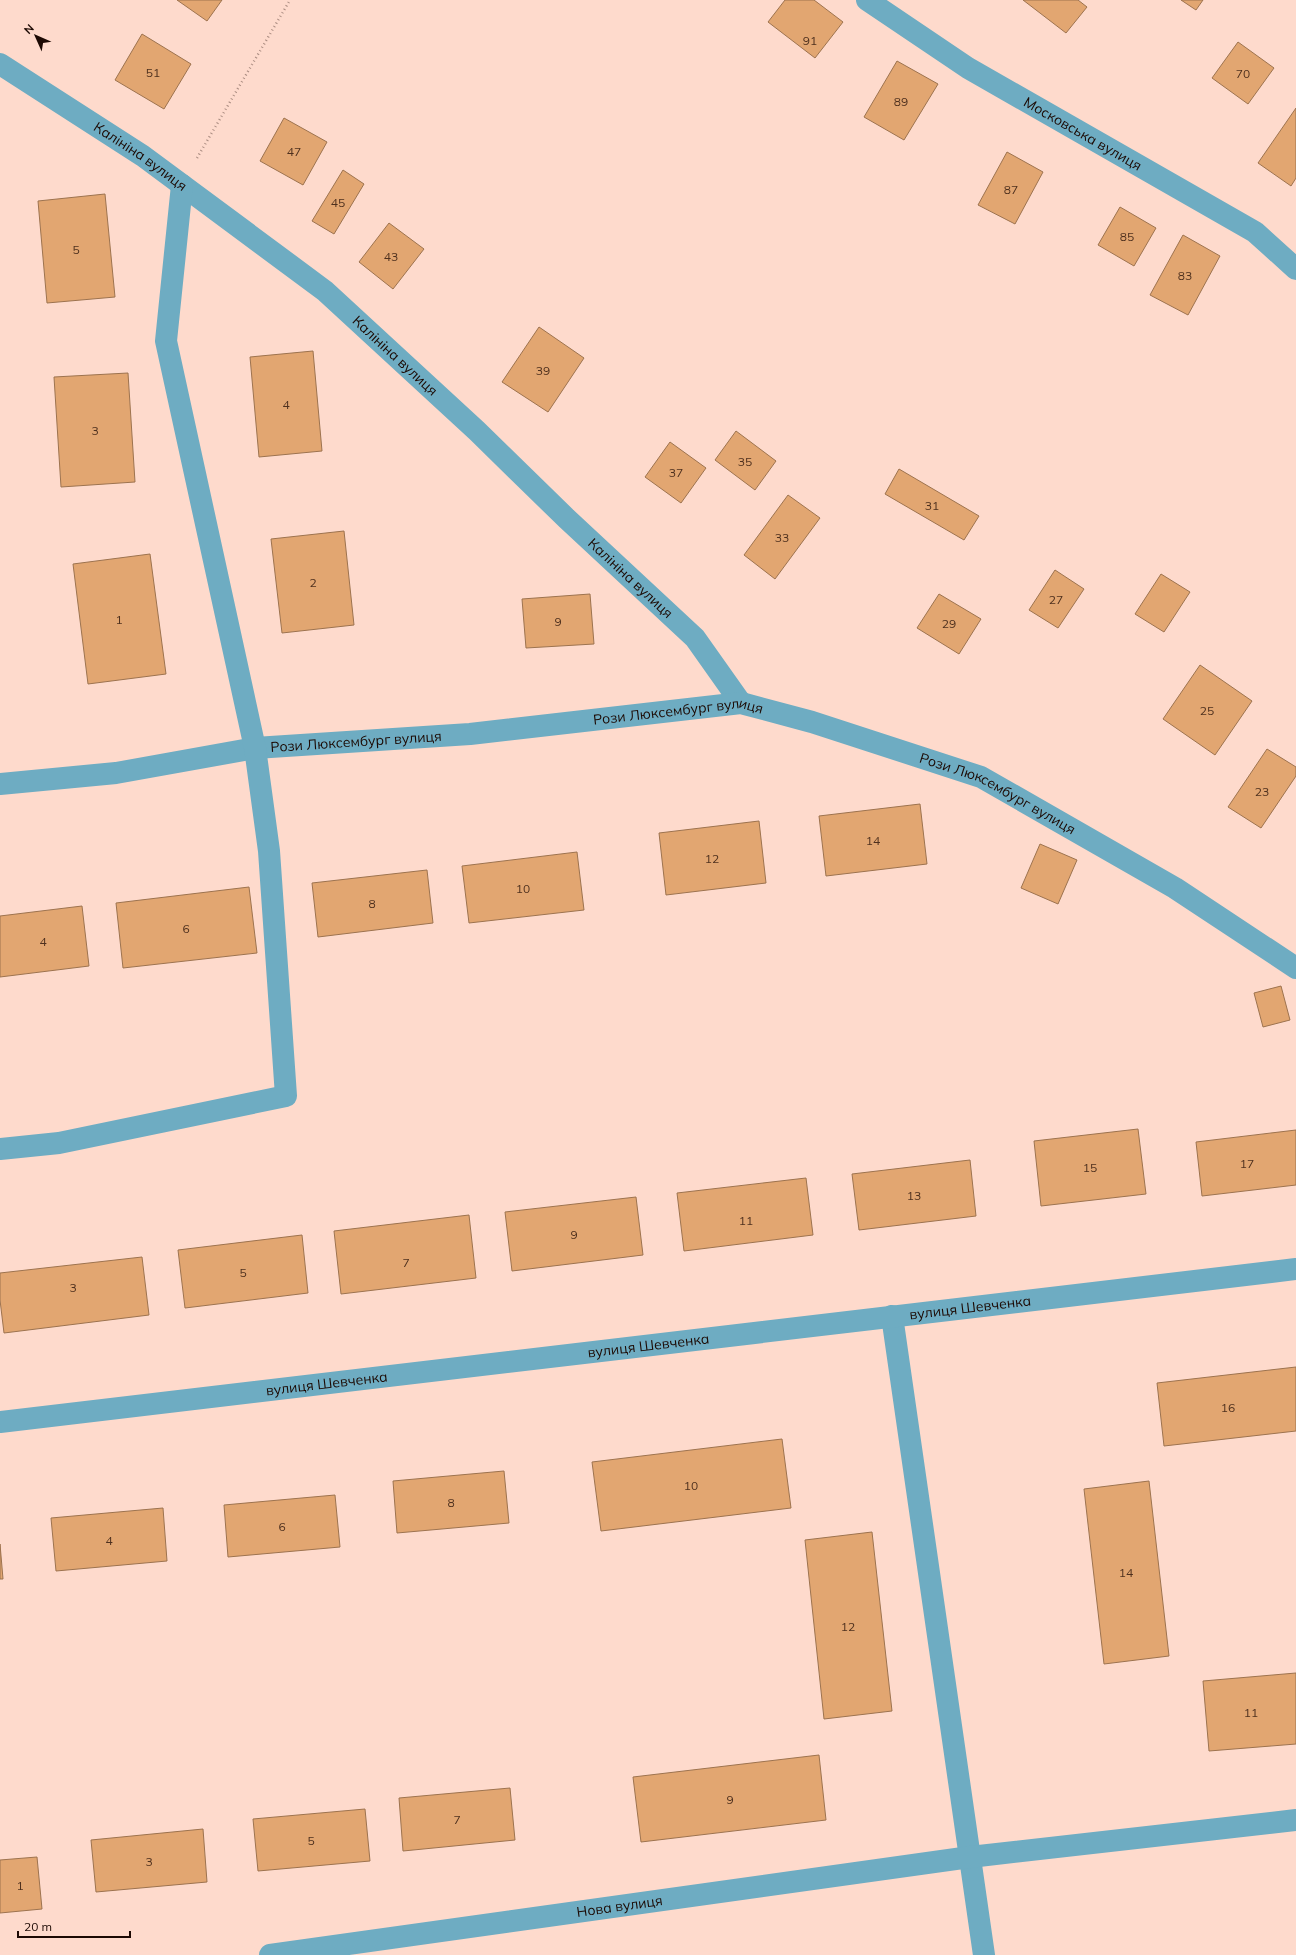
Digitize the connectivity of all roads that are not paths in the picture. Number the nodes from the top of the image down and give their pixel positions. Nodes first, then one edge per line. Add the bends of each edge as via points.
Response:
1 (867, 0) edge
2 (0, 64) edge
3 (182, 185) junction
4 (1296, 269) edge
5 (741, 703) junction
6 (254, 748) junction
7 (0, 784) edge
8 (1296, 968) edge
9 (0, 1149) edge
10 (1296, 1269) edge
11 (892, 1316) junction
12 (0, 1422) edge
13 (1296, 1820) edge
14 (970, 1857) junction
15 (270, 1955) edge
16 (984, 1955) edge

1 - 4 street, Московська вулиця via 968,68 1255,232
2 - 3 street, Калініна вулиця via 143,156
3 - 5 street, Калініна вулиця via 325,291 478,431 566,518 695,638
3 - 6 street via 166,340
5 - 6 street, Рози Люксембург вулиця via 470,734
5 - 8 street, Рози Люксембург вулиця via 812,722 981,777 1175,888
6 - 7 street, Рози Люксембург вулиця via 116,774
6 - 9 street via 269,851 286,1096 59,1143
10 - 11 street, вулиця Шевченка
11 - 12 street, вулиця Шевченка
11 - 14 street
13 - 14 street, Нова вулиця
14 - 15 street, Нова вулиця
14 - 16 street

